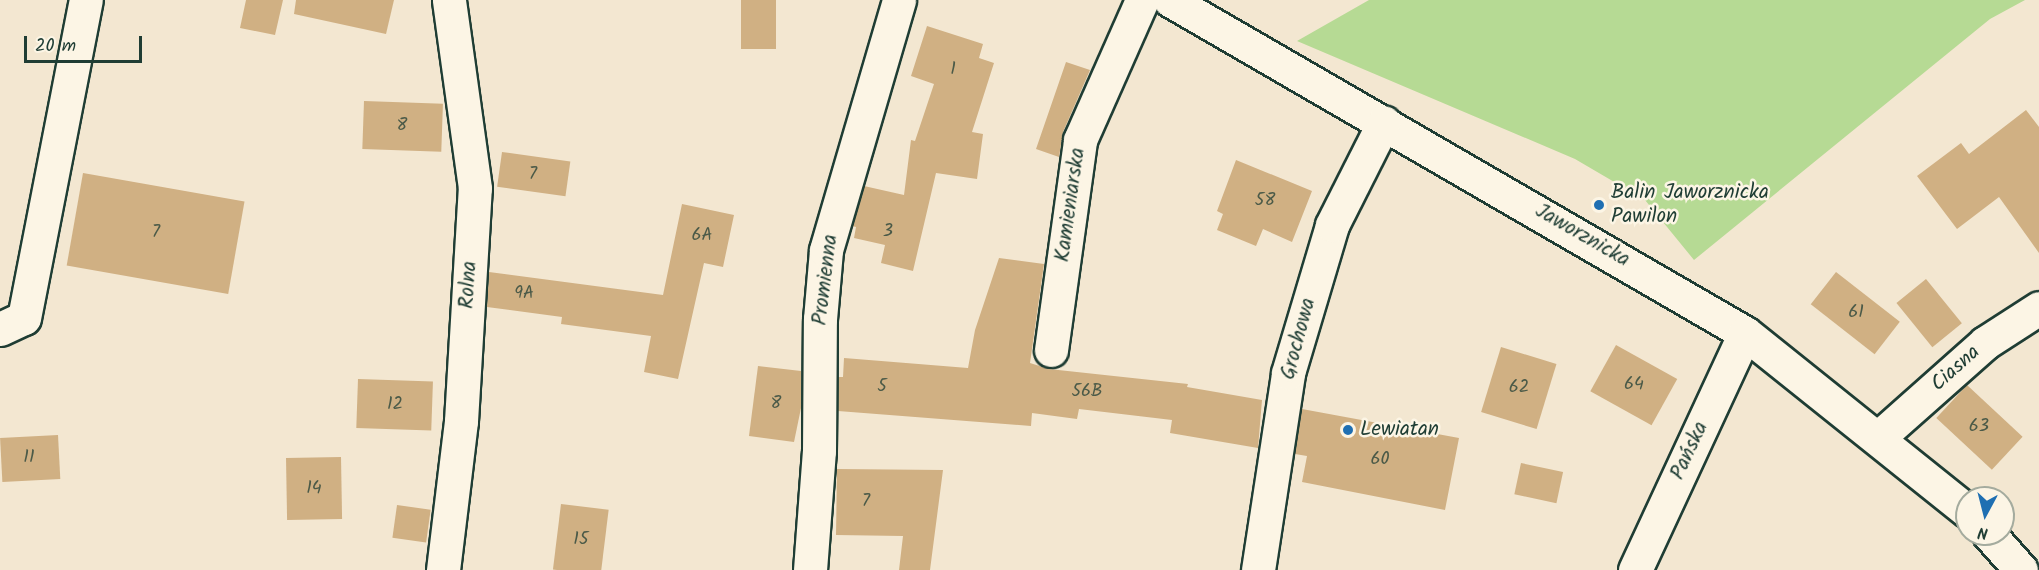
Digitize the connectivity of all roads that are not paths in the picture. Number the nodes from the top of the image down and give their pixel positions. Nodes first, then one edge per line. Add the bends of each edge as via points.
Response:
1 (86, 0) edge
2 (449, 0) edge
3 (899, 0) edge
4 (1142, 0) edge
5 (1170, 0) edge
6 (1384, 122) junction
7 (2039, 308) edge
8 (0, 329) edge
9 (1745, 333) junction
10 (1051, 351) dead end
11 (1878, 438) junction
12 (1955, 501) edge
13 (2000, 546) edge
14 (443, 570) edge
15 (810, 570) edge
16 (1258, 570) edge
17 (1635, 570) edge
18 (2021, 570) edge

1 - 8 street via 24,318
2 - 14 street, Rolna via 476,188 461,421
3 - 15 street, Promienna via 826,250 820,319 819,451
4 - 10 street, Kamieniarska via 1080,140
5 - 6 street, Jaworznicka
6 - 9 street, Jaworznicka
6 - 16 street, Grochowa via 1332,225 1288,373
7 - 11 street, Ciasna via 1985,343
9 - 11 street, Jaworznicka
9 - 17 street, Pańska
11 - 12 street, Jaworznicka
13 - 18 street

